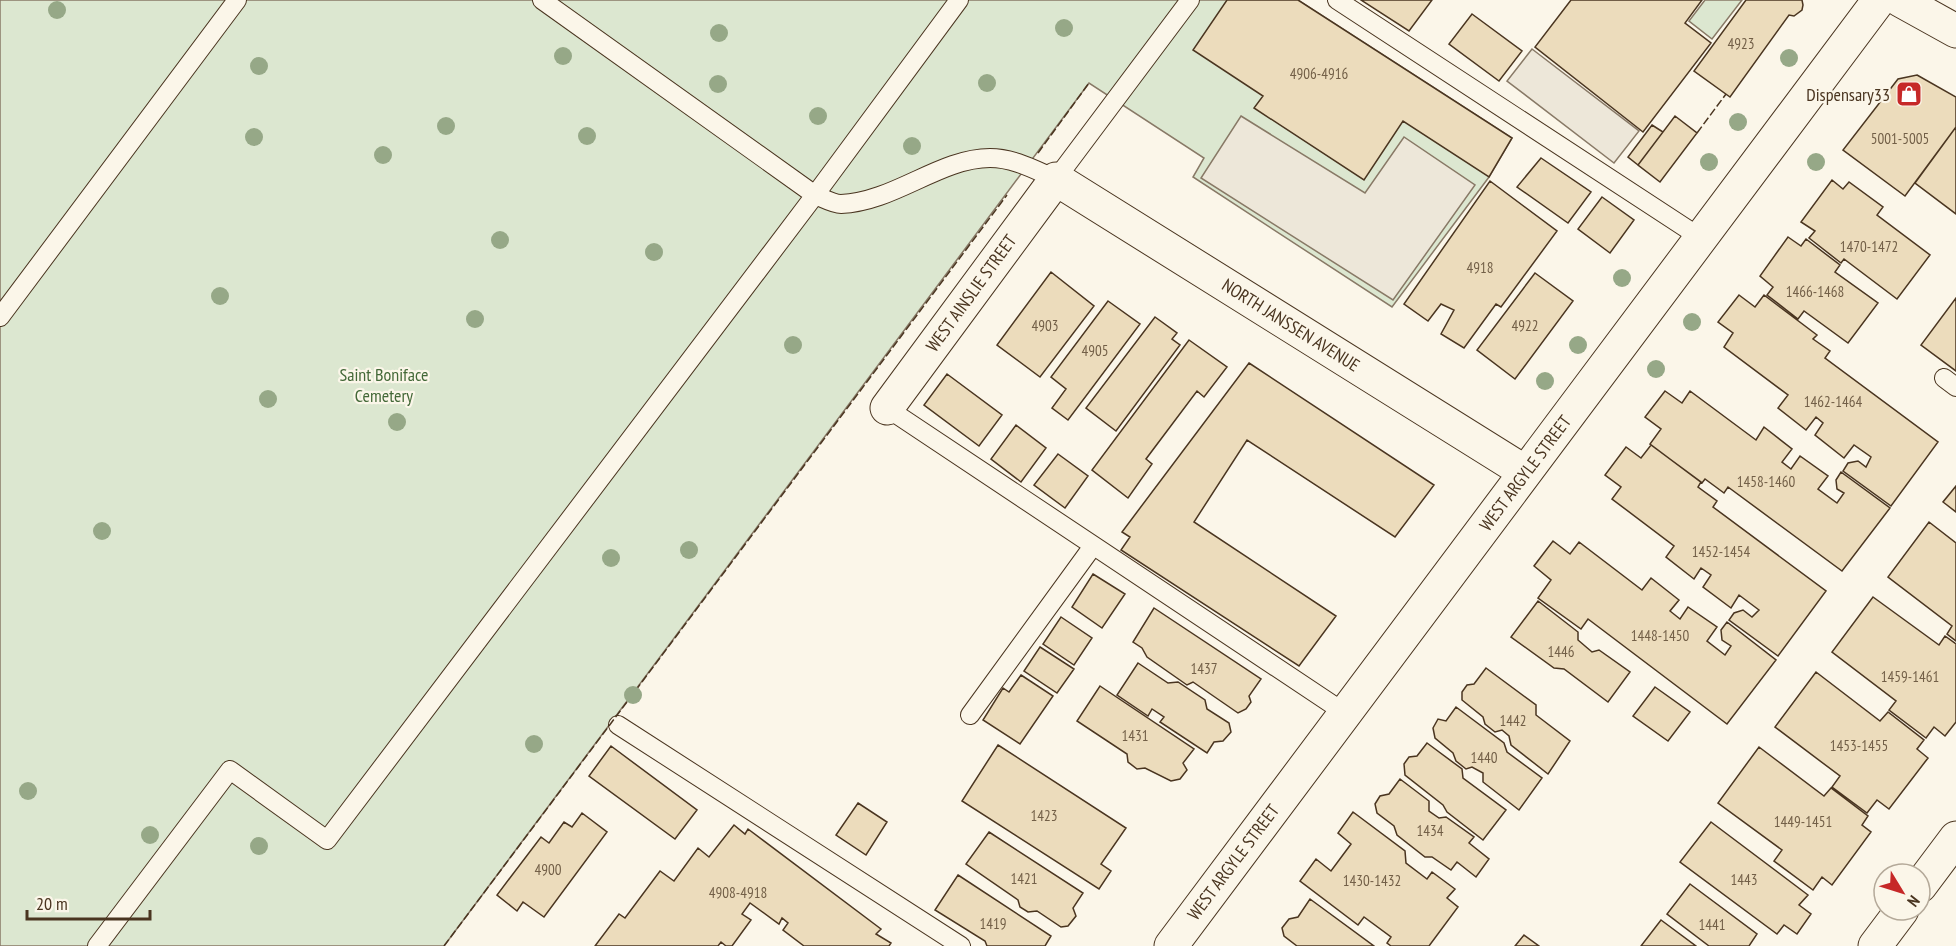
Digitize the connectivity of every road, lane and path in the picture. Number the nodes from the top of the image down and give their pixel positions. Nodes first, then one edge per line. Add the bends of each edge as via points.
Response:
1 (237, 0) edge
2 (542, 0) edge
3 (959, 0) edge
4 (1190, 0) edge
5 (1337, 0) edge
6 (1879, 0) edge
7 (1900, 0) edge
8 (1956, 31) edge
9 (1056, 179) junction
10 (815, 195) junction
11 (1701, 238) junction
12 (0, 317) edge
13 (887, 408) joint
14 (1525, 472) junction
15 (1094, 546) junction
16 (1346, 712) junction
17 (970, 715) dead end
18 (618, 725) dead end
19 (1956, 838) edge
20 (1932, 870) edge
21 (1893, 922) edge
22 (97, 946) edge
23 (961, 946) edge
24 (1171, 946) edge
25 (1875, 946) edge

1 - 12 lane
2 - 10 lane
3 - 10 lane
4 - 9 lane
5 - 11 lane
6 - 11 street, WEST ARGYLE STREET
7 - 8 street
9 - 10 lane via 1007,159 989,158 963,162 873,198 839,204
9 - 13 street, WEST AINSLIE STREET
9 - 14 street, NORTH JANSSEN AVENUE
10 - 22 lane via 327,840 230,770
11 - 14 street, WEST ARGYLE STREET
13 - 15 lane
14 - 16 street, WEST ARGYLE STREET
15 - 16 lane
15 - 17 lane
16 - 24 street, WEST ARGYLE STREET
18 - 23 lane
19 - 20 street
21 - 25 street

